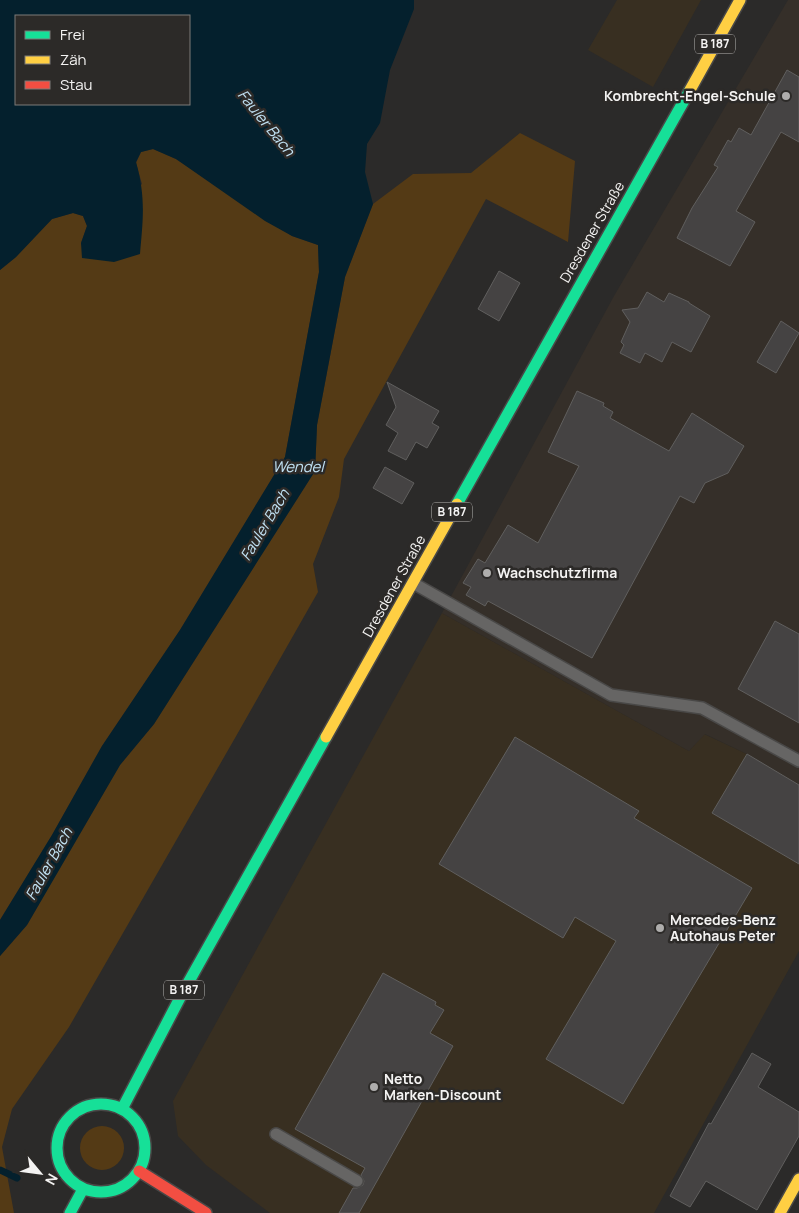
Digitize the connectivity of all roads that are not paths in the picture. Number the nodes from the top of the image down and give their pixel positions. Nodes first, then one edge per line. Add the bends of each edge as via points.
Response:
1 (740, 0) edge
2 (413, 583) junction
3 (799, 762) edge
4 (122, 1109) junction
5 (276, 1134) dead end
6 (139, 1171) junction
7 (799, 1179) edge
8 (357, 1181) dead end
9 (82, 1189) junction
10 (70, 1213) edge
11 (206, 1213) edge
12 (780, 1213) edge

1 - 2 main road, Dresdener Straße / B 187
2 - 3 lane via 611,696 702,708
2 - 4 main road, Dresdener Straße / B 187 via 183,992
4 - 6 main road via 135,1120 143,1136 145,1154
4 - 9 main road via 111,1105 87,1106 77,1111 61,1129 57,1140 59,1163 65,1174
5 - 8 lane
6 - 9 main road via 131,1181 108,1192
6 - 11 main road
7 - 12 main road
9 - 10 main road

